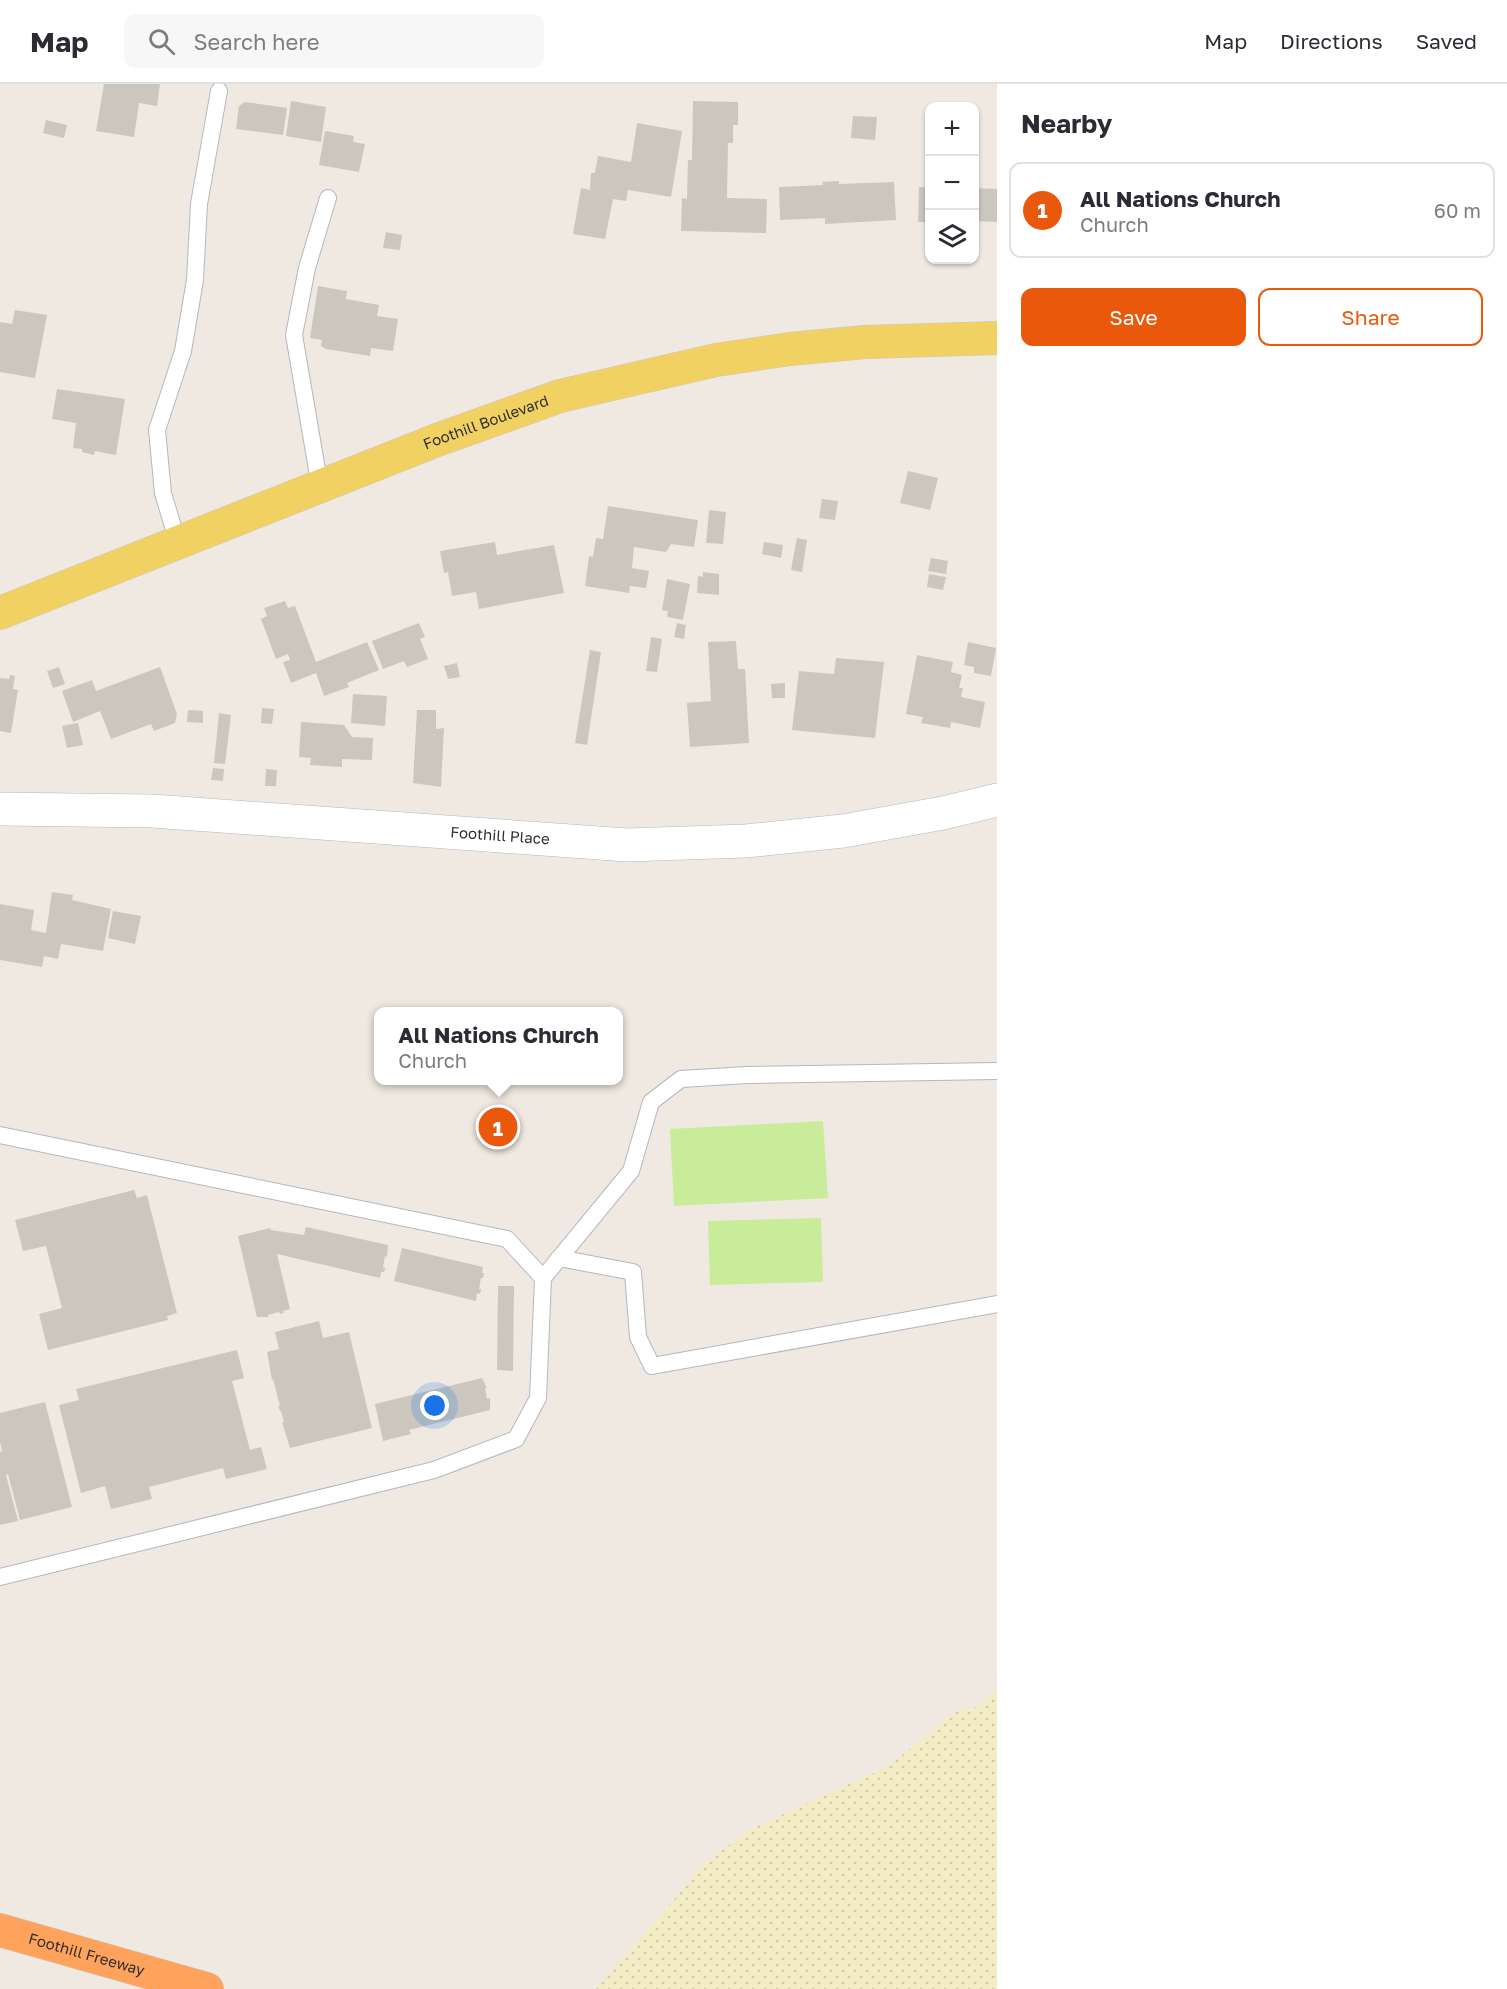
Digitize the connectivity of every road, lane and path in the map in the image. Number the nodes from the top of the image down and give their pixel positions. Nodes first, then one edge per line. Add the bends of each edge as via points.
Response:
1 (219, 91) dead end
2 (328, 198) dead end
3 (997, 338) edge
4 (320, 487) junction
5 (178, 543) junction
6 (0, 613) edge
7 (997, 800) edge
8 (0, 809) edge
9 (997, 1071) edge
10 (0, 1135) edge
11 (559, 1258) junction
12 (543, 1278) junction
13 (997, 1304) edge
14 (0, 1577) edge
15 (0, 1930) edge
16 (207, 1989) edge

1 - 5 lane via 199,204 195,280 183,351 157,430 163,493
2 - 4 lane via 307,268 294,335
3 - 4 main road, Foothill Boulevard via 789,349 643,375 560,396
4 - 5 main road, Foothill Boulevard
5 - 6 main road, Foothill Boulevard
7 - 8 street, Foothill Place via 843,831 746,842 627,845 152,811
9 - 11 lane via 681,1079 651,1102 631,1171
10 - 12 lane via 507,1239
11 - 12 lane
11 - 13 lane via 633,1272 638,1337 652,1366
12 - 14 lane via 538,1398 516,1439 434,1470
15 - 16 highway, Foothill Freeway

